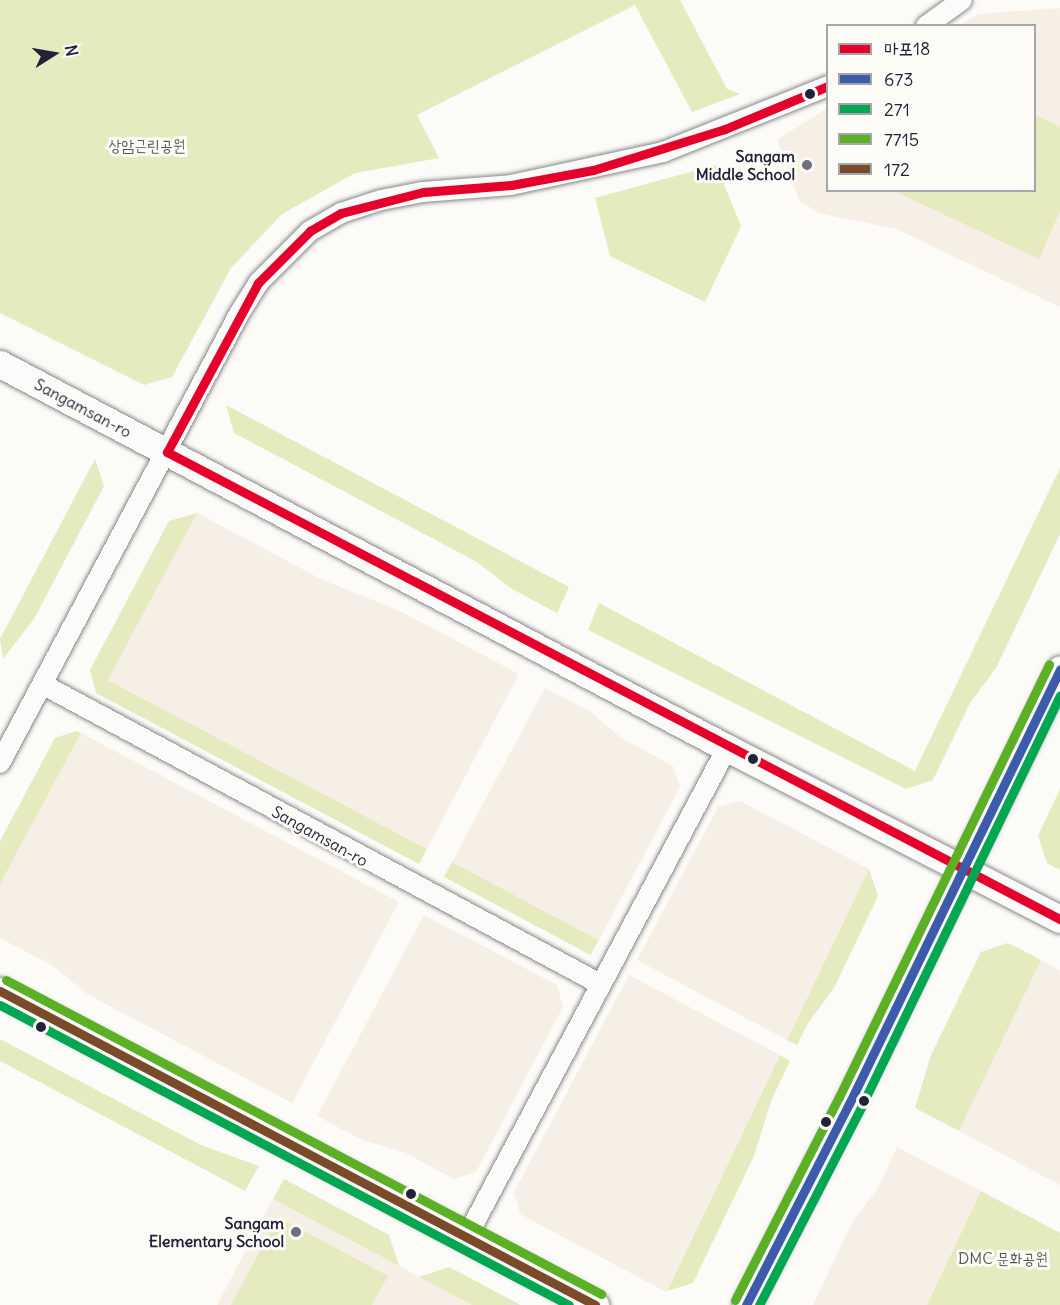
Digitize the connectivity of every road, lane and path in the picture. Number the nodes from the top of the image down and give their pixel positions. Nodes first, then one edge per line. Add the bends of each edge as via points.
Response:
1 (962, 0) edge
2 (929, 24) edge
3 (826, 87) edge
4 (0, 364) edge
5 (167, 452) junction
6 (1060, 669) edge
7 (42, 684) junction
8 (727, 748) junction
9 (0, 763) edge
10 (961, 868) junction
11 (1060, 919) edge
12 (600, 984) junction
13 (0, 991) edge
14 (465, 1239) junction
15 (595, 1305) edge
16 (746, 1305) edge

1 - 2 street
3 - 5 street via 694,141 593,170 512,185 423,192 341,213 310,231 258,283
4 - 5 main road, Sangamsan-ro
5 - 7 street
5 - 8 main road, Sangamsan-ro
6 - 10 main road
7 - 9 street
7 - 12 street, Sangamsan-ro
8 - 10 main road, Sangamsan-ro
8 - 12 street
10 - 11 main road, Sangamsan-ro
10 - 16 main road via 850,1102
12 - 14 street
13 - 14 main road
14 - 15 main road

